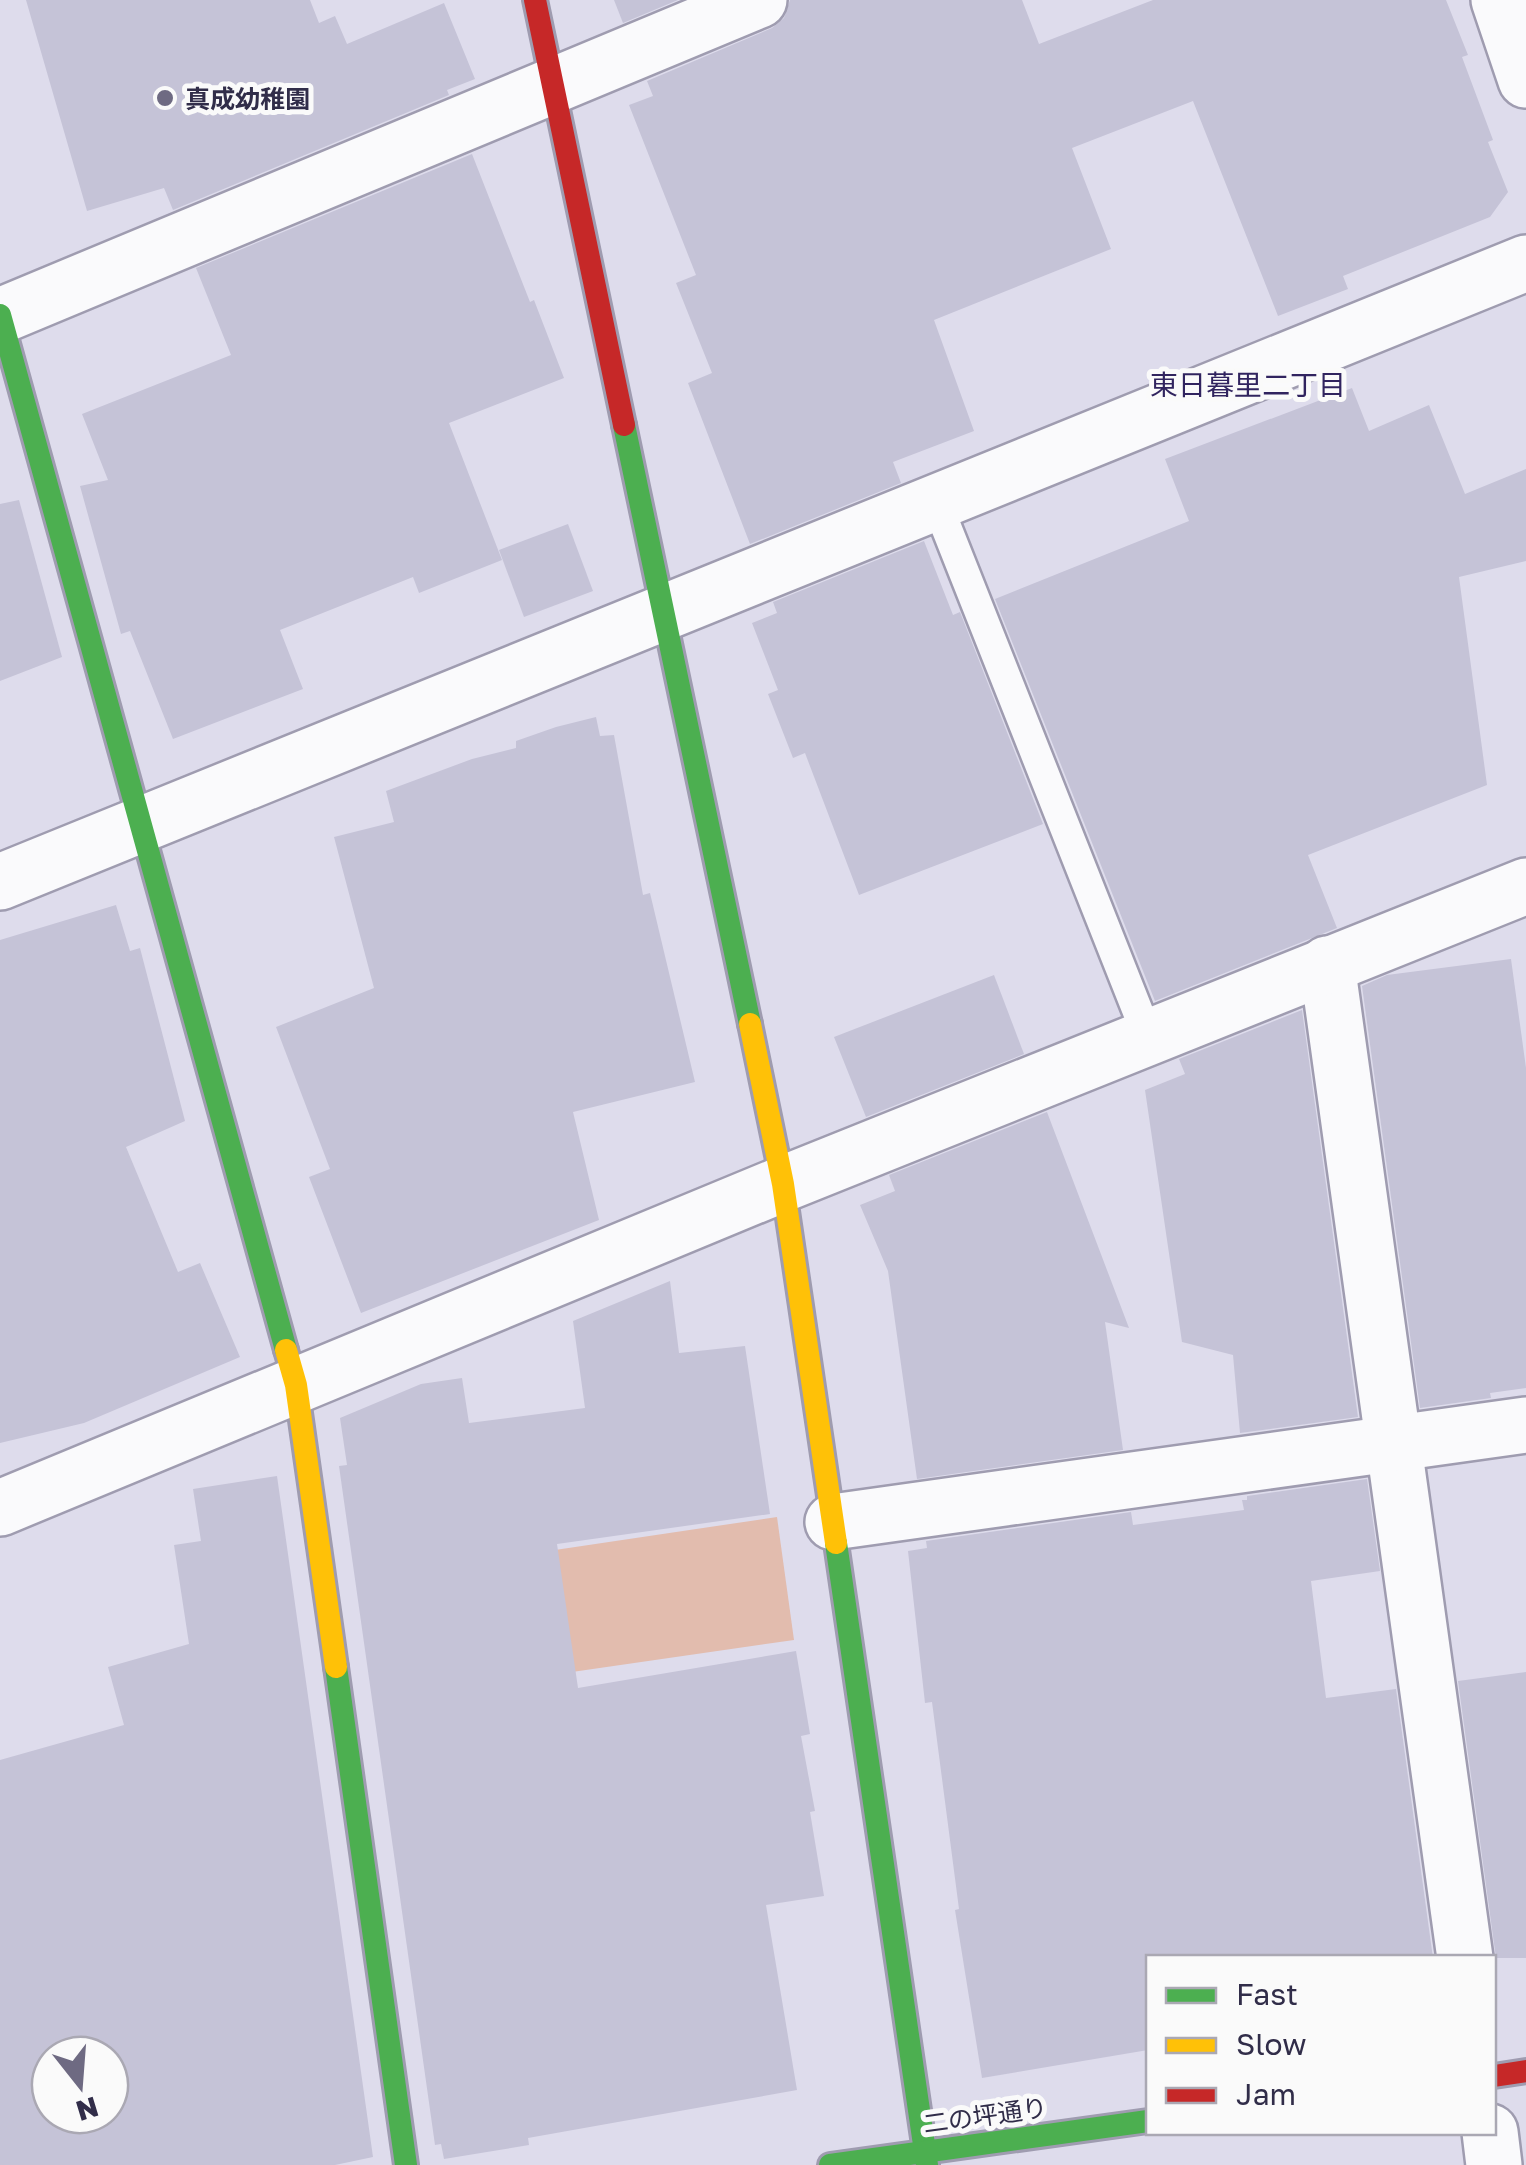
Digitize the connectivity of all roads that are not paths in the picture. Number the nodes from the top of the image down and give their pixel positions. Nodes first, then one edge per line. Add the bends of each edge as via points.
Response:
1 (535, 0) edge
2 (759, 0) edge
3 (1499, 0) edge
4 (1526, 80) edge
5 (552, 85) junction
6 (1526, 262) edge
7 (0, 316) edge
8 (937, 504) junction
9 (664, 615) junction
10 (142, 825) junction
11 (0, 882) edge
12 (1526, 886) edge
13 (1327, 964) junction
14 (1148, 1037) junction
15 (783, 1184) junction
16 (296, 1385) junction
17 (1526, 1426) edge
18 (1394, 1445) junction
19 (0, 1508) edge
20 (833, 1522) junction
21 (1465, 1955) edge
22 (1526, 2071) edge
23 (1496, 2076) edge
24 (1146, 2121) edge
25 (1490, 2135) edge
26 (926, 2158) edge
27 (406, 2165) edge
28 (830, 2165) edge
29 (1494, 2165) edge

1 - 5 street
2 - 5 street
3 - 4 street
5 - 7 street
5 - 9 street
6 - 8 street
7 - 10 street
8 - 9 street
8 - 14 lane
9 - 10 street
9 - 15 street
10 - 11 street
10 - 16 street
12 - 13 street
13 - 14 street
13 - 18 street
14 - 15 street
15 - 16 street
15 - 20 street
16 - 19 street
16 - 27 street
17 - 18 street
18 - 20 street
18 - 21 street
20 - 26 street
22 - 23 street
24 - 26 street, 二の坪通り
25 - 29 street
26 - 28 street, 二の坪通り

